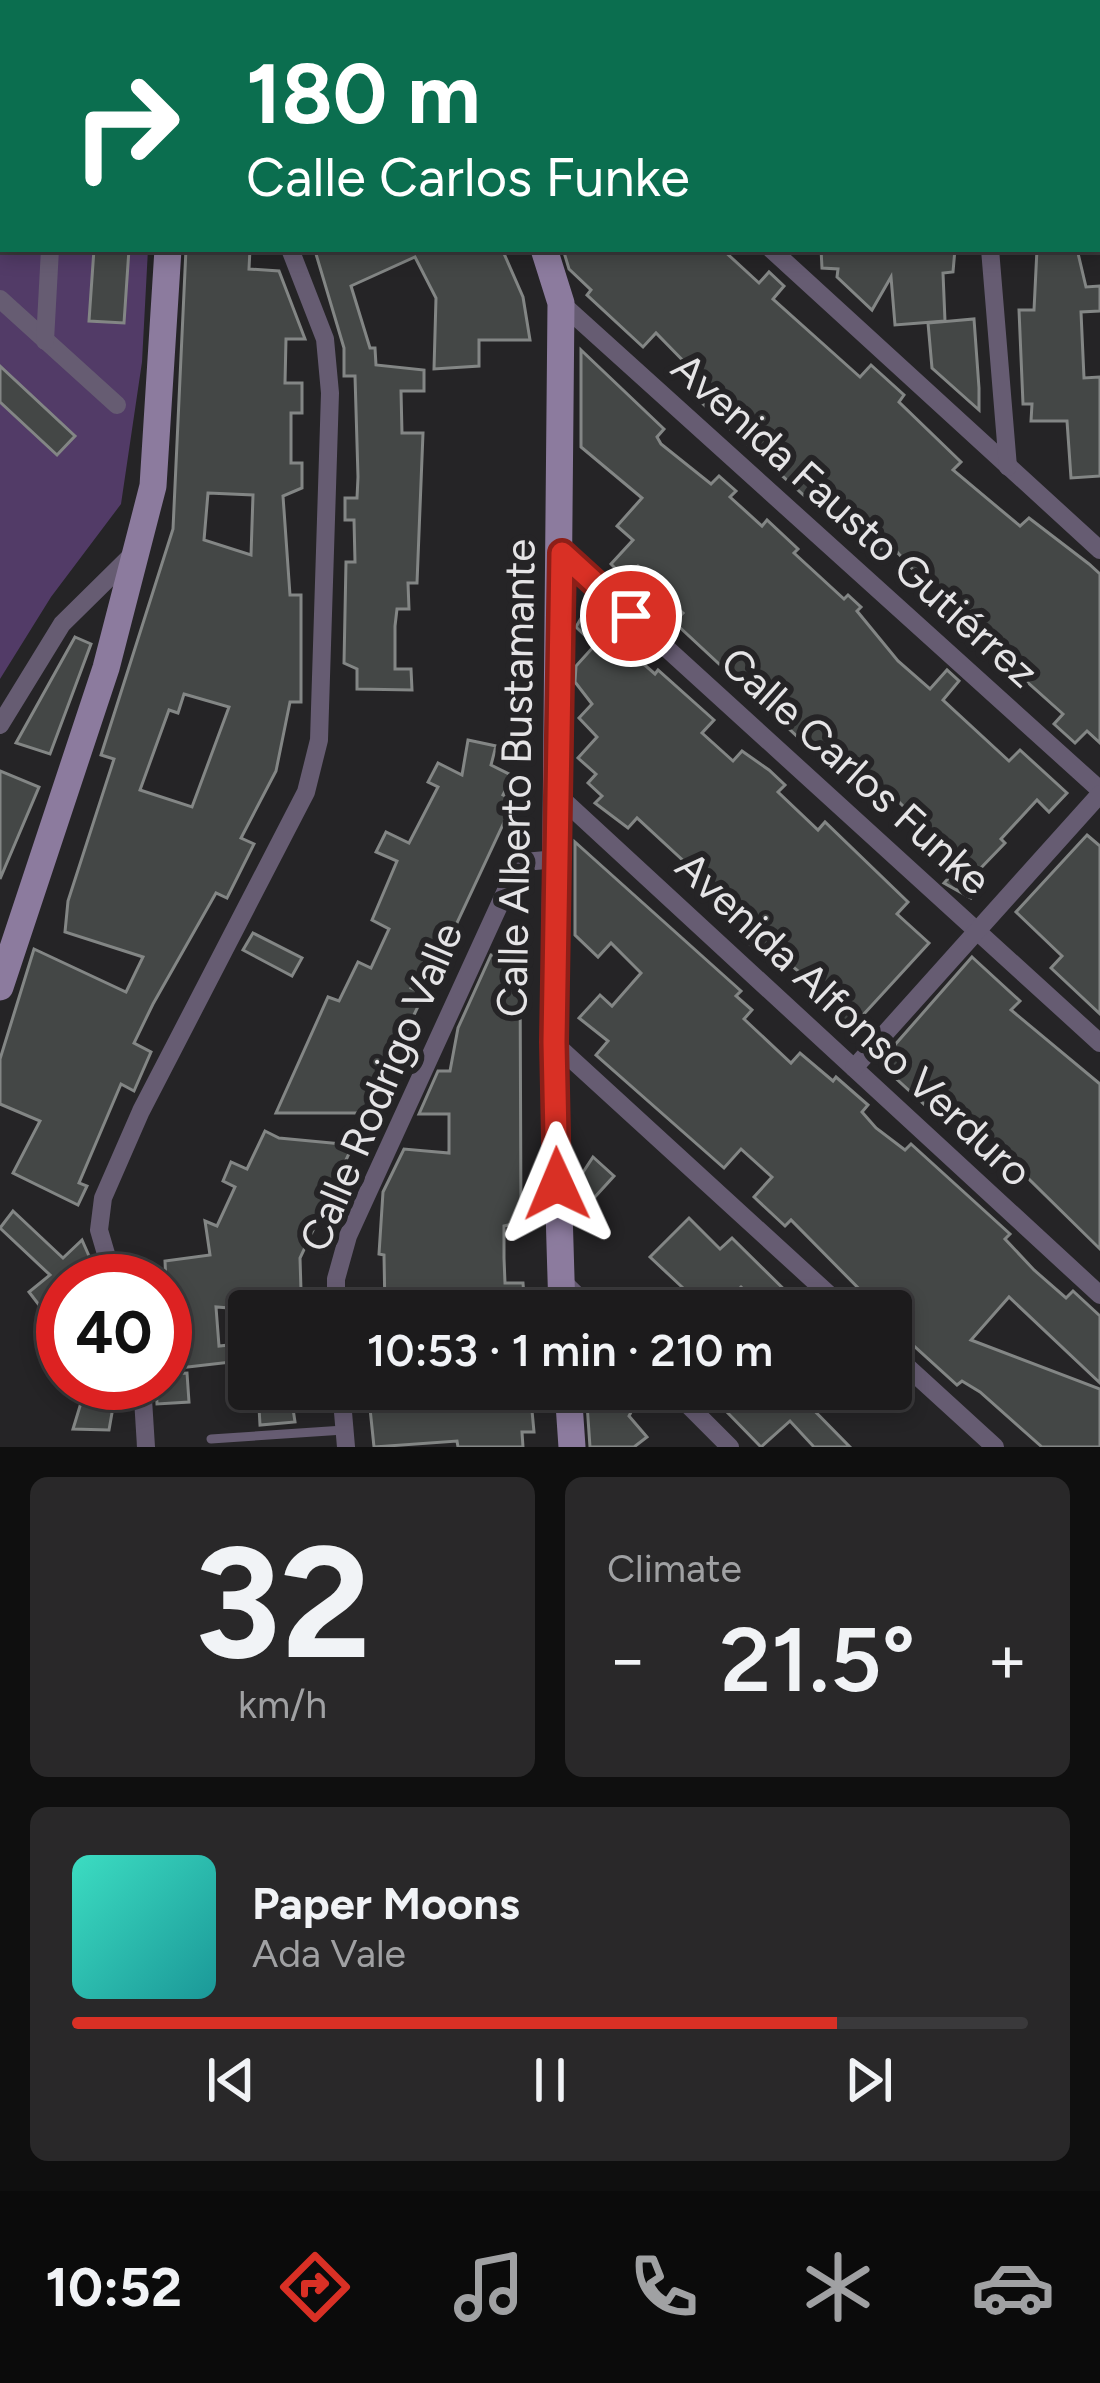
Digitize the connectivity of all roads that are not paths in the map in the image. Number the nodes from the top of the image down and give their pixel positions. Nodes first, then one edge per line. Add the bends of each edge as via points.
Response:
1 (50, 252) edge
2 (169, 252) edge
3 (291, 252) edge
4 (545, 252) edge
5 (774, 252) edge
6 (990, 252) edge
7 (0, 299) edge
8 (562, 303) junction
9 (45, 341) junction
10 (117, 405) dead end
11 (1007, 467) junction
12 (136, 550) junction
13 (1100, 550) edge
14 (562, 553) junction
15 (0, 725) edge
16 (1100, 792) edge
17 (560, 797) junction
18 (557, 859) junction
19 (976, 929) junction
20 (0, 987) edge
21 (554, 1042) junction
22 (1100, 1043) edge
23 (854, 1068) junction
24 (106, 1254) edge
25 (560, 1279) junction
26 (336, 1290) edge
27 (561, 1290) edge
28 (571, 1290) edge
29 (824, 1290) edge
30 (1100, 1294) edge
31 (912, 1371) edge
32 (144, 1410) edge
33 (569, 1410) edge
34 (693, 1410) edge
35 (211, 1439) dead end
36 (345, 1439) edge
37 (146, 1447) edge
38 (572, 1447) edge
39 (730, 1447) edge
40 (995, 1447) edge

1 - 9 street
2 - 12 street via 153,486
3 - 24 street via 325,339 330,393 319,740 307,791 103,1198
4 - 8 street, Calle Alberto Bustamante
5 - 11 street
6 - 11 street
7 - 9 street
8 - 14 street, Calle Alberto Bustamante
8 - 16 street, Avenida Fausto Gutiérrez
9 - 10 street
11 - 13 street
12 - 15 street via 62,624
12 - 20 street via 100,686
14 - 17 street, Calle Alberto Bustamante
14 - 19 street, Calle Carlos Funke
16 - 19 street
17 - 18 street, Calle Alberto Bustamante
17 - 23 street, Avenida Alfonso Verduro
18 - 21 street, Calle Alberto Bustamante
18 - 26 street, Calle Rodrigo Valle via 524,862 508,886 348,1236
19 - 22 street, Calle Carlos Funke
19 - 23 street
21 - 25 street, Calle Alberto Bustamante
21 - 29 street
23 - 30 street, Avenida Alfonso Verduro
25 - 27 street, Calle Alberto Bustamante
25 - 28 street
31 - 40 street
32 - 37 street
33 - 38 street
34 - 39 street
35 - 36 lane

